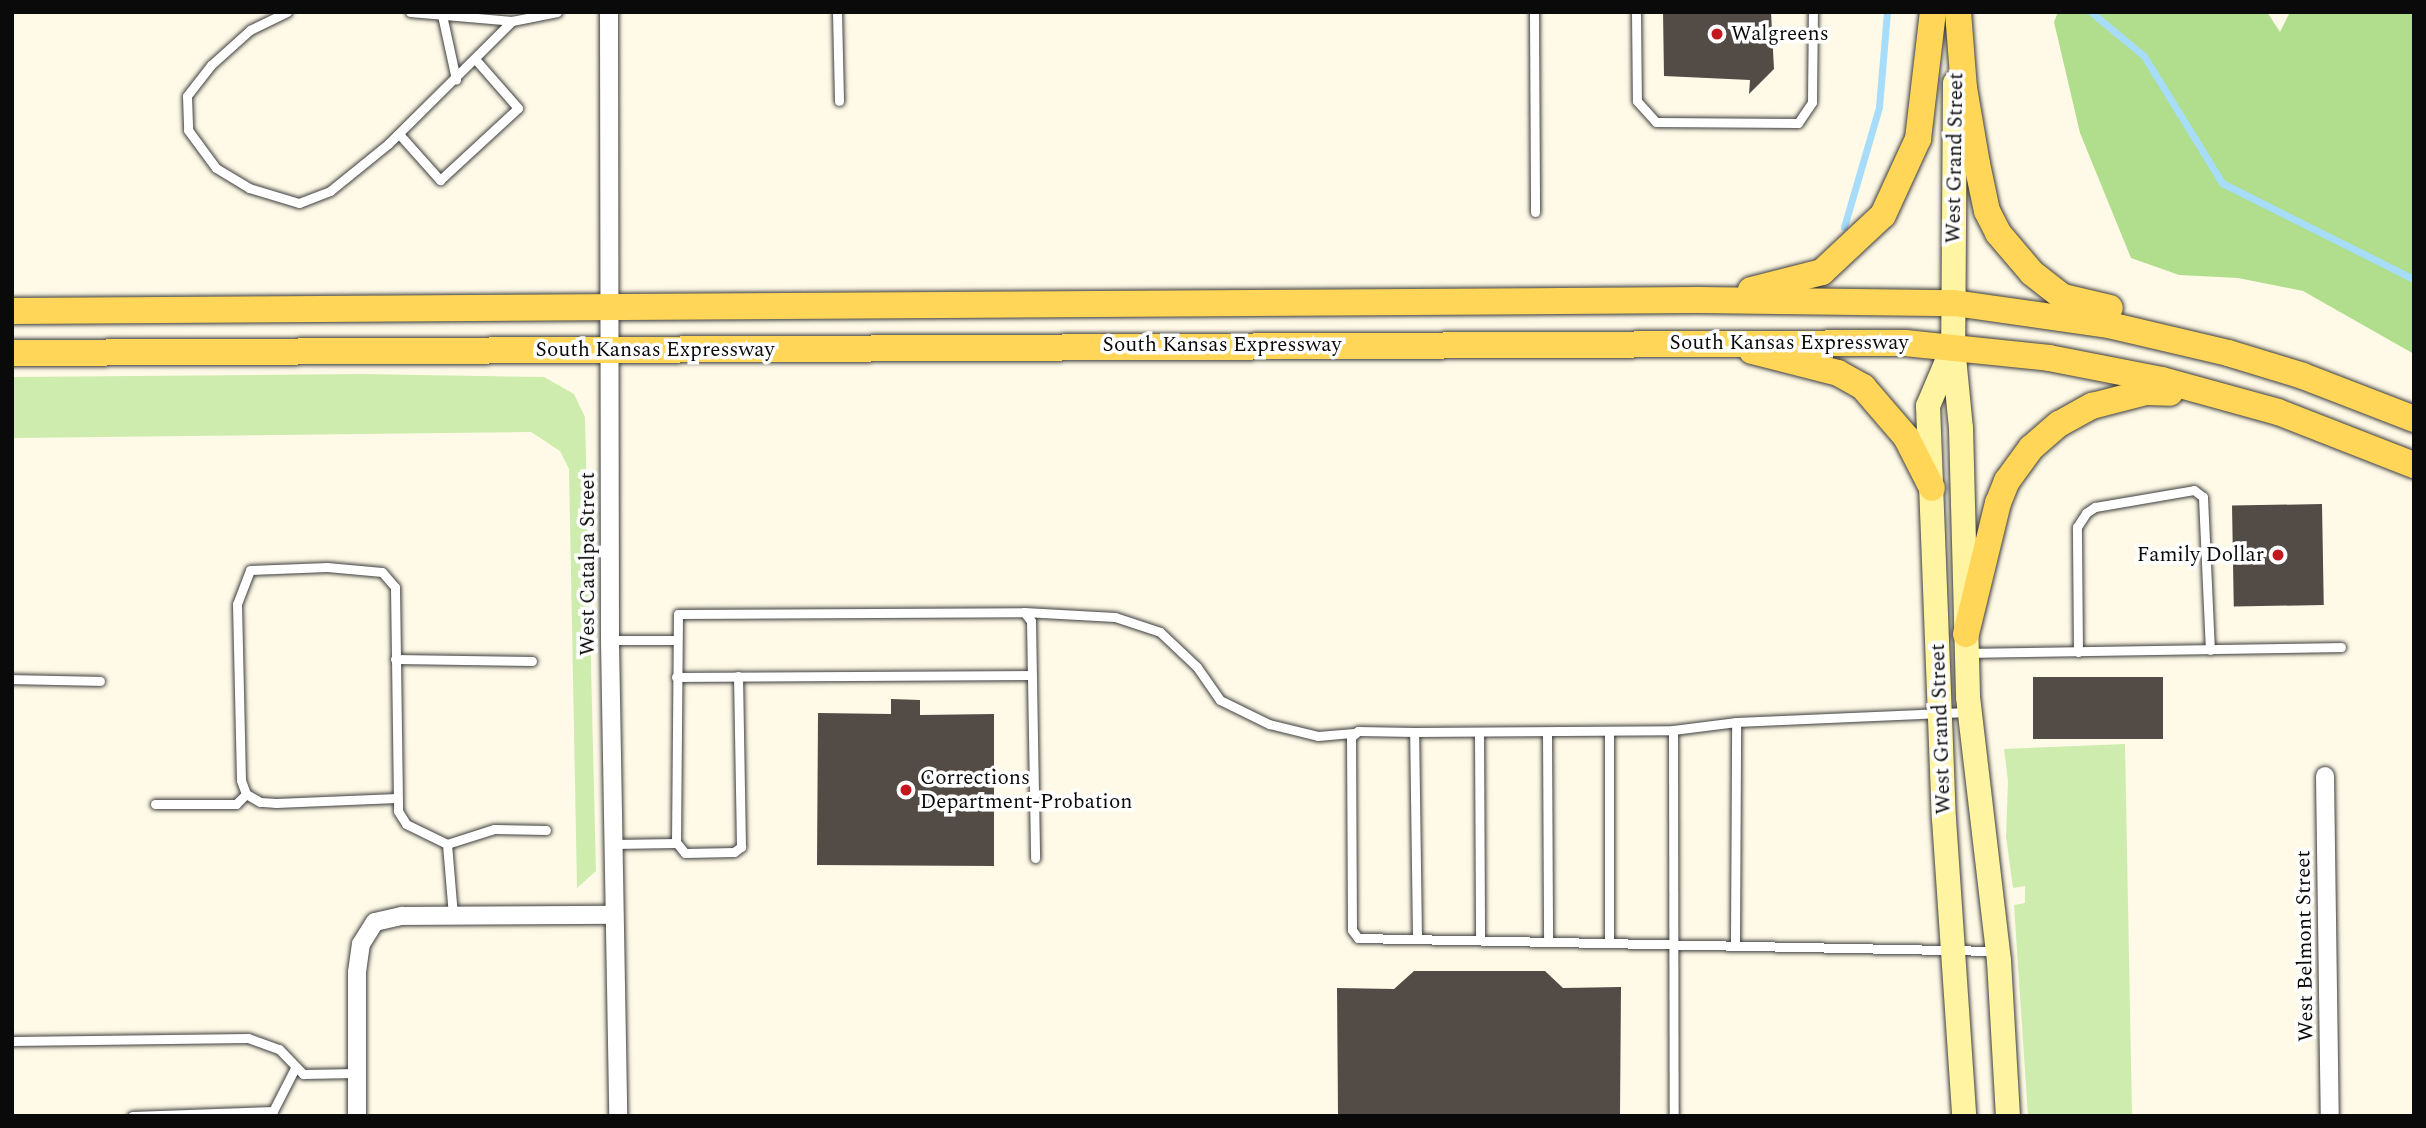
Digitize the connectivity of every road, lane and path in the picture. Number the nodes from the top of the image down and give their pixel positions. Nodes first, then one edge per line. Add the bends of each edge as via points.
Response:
1 (287, 12) edge
2 (410, 12) edge
3 (557, 12) edge
4 (609, 12) edge
5 (837, 12) edge
6 (1534, 12) edge
7 (1636, 12) edge
8 (1813, 12) edge
9 (1933, 12) edge
10 (1957, 12) edge
11 (442, 15) junction
12 (512, 21) junction
13 (476, 60) junction
14 (456, 79) junction
15 (839, 101) dead end
16 (398, 134) junction
17 (1535, 212) dead end
18 (1698, 300) junction
19 (1954, 303) junction
20 (611, 309) junction
21 (12, 311) edge
22 (1713, 342) junction
23 (1953, 346) junction
24 (611, 350) junction
25 (12, 353) edge
26 (2228, 353) junction
27 (2240, 400) junction
28 (2414, 419) edge
29 (2414, 464) edge
30 (1932, 488) junction
31 (1024, 612) junction
32 (610, 640) junction
33 (676, 640) junction
34 (1966, 644) junction
35 (2341, 647) dead end
36 (2210, 650) junction
37 (2078, 652) junction
38 (395, 659) junction
39 (532, 661) dead end
40 (1031, 675) junction
41 (738, 676) junction
42 (676, 677) junction
43 (12, 679) edge
44 (100, 681) dead end
45 (1970, 712) junction
46 (1940, 713) junction
47 (1736, 722) junction
48 (1673, 730) junction
49 (1609, 731) junction
50 (1413, 732) junction
51 (1479, 732) junction
52 (1547, 732) junction
53 (1354, 733) junction
54 (2325, 776) dead end
55 (246, 794) junction
56 (397, 798) junction
57 (155, 804) dead end
58 (546, 830) dead end
59 (676, 842) junction
60 (447, 844) junction
61 (613, 844) junction
62 (1035, 858) dead end
63 (453, 915) junction
64 (614, 915) junction
65 (1417, 938) junction
66 (1480, 939) junction
67 (1548, 940) junction
68 (1609, 941) junction
69 (1676, 942) junction
70 (1735, 943) junction
71 (1953, 951) junction
72 (1998, 951) junction
73 (12, 1041) edge
74 (296, 1068) junction
75 (357, 1073) junction
76 (132, 1116) edge
77 (357, 1116) edge
78 (618, 1116) edge
79 (1674, 1116) edge
80 (1964, 1116) edge
81 (2008, 1116) edge
82 (2330, 1116) edge

1 - 16 lane via 250,30 211,65 187,96 188,130 216,168 249,188 299,203 330,191
2 - 11 lane
3 - 12 lane
4 - 20 street, West Catalpa Street
5 - 15 lane
6 - 17 lane
7 - 8 lane via 1637,101 1656,122 1798,123 1812,102
9 - 18 main road via 1918,139 1883,215 1822,272
10 - 19 main road, West Grand Street
10 - 26 main road via 1977,164 1987,211 1998,233 2032,273 2063,297 2169,320
11 - 12 lane
11 - 14 lane
12 - 13 lane
13 - 14 lane
13 - 16 lane via 517,108 440,180
14 - 16 lane
18 - 19 main road, South Kansas Expressway
18 - 20 main road, South Kansas Expressway
19 - 23 main road, West Grand Street
19 - 26 main road, South Kansas Expressway via 2109,325
20 - 21 main road, South Kansas Expressway
20 - 24 street, West Catalpa Street
22 - 23 main road, South Kansas Expressway
22 - 24 main road, South Kansas Expressway
22 - 30 main road via 1838,373 1863,387 1906,437
23 - 27 main road, South Kansas Expressway via 2084,363
23 - 30 main road, West Grand Street via 1928,406
23 - 34 main road, West Grand Street via 1961,428
24 - 25 main road, South Kansas Expressway
24 - 32 street, West Catalpa Street
26 - 28 main road, South Kansas Expressway
27 - 29 main road, South Kansas Expressway
27 - 34 main road via 2129,394 2092,406 2042,437 2019,462 1998,503
30 - 46 main road, West Grand Street
31 - 33 lane via 684,612 676,620
31 - 40 lane via 1031,621
31 - 53 lane via 1115,617 1160,632 1197,667 1220,700 1269,724 1318,736
32 - 33 lane
32 - 61 street, West Catalpa Street
33 - 42 lane
34 - 37 lane
34 - 45 main road, West Grand Street
35 - 36 lane
36 - 37 lane
36 - 37 lane via 2203,497 2194,490 2095,507 2086,513 2077,527
38 - 39 lane
38 - 55 lane via 395,587 382,572 327,567 250,570 237,604 241,780
38 - 56 lane
40 - 41 lane
40 - 62 lane
41 - 42 lane
41 - 59 lane via 741,847 734,852 685,853
42 - 59 lane
43 - 44 lane
45 - 46 lane
45 - 72 main road, West Grand Street
46 - 47 lane
46 - 71 main road, West Grand Street
47 - 48 lane
47 - 70 lane
48 - 49 lane
48 - 69 lane
49 - 52 lane
49 - 68 lane
50 - 51 lane
50 - 53 lane
50 - 65 lane
51 - 52 lane
51 - 66 lane
52 - 67 lane
53 - 65 lane via 1353,935
54 - 82 street, West Belmont Street
55 - 56 lane via 260,802 276,803
55 - 57 lane via 236,804
56 - 60 lane via 406,824
58 - 60 lane via 494,829
59 - 61 lane
60 - 63 lane
61 - 64 street, West Catalpa Street
63 - 64 street
63 - 75 street via 402,916 375,922 361,944
64 - 78 street, West Catalpa Street
65 - 66 lane
66 - 67 lane
67 - 68 lane
68 - 69 lane
69 - 70 lane
69 - 79 lane
70 - 71 lane
71 - 72 lane
71 - 80 main road, West Grand Street
72 - 81 main road, West Grand Street
73 - 74 lane via 248,1038 279,1049
74 - 75 lane via 303,1074
74 - 76 lane via 273,1111
75 - 77 street

